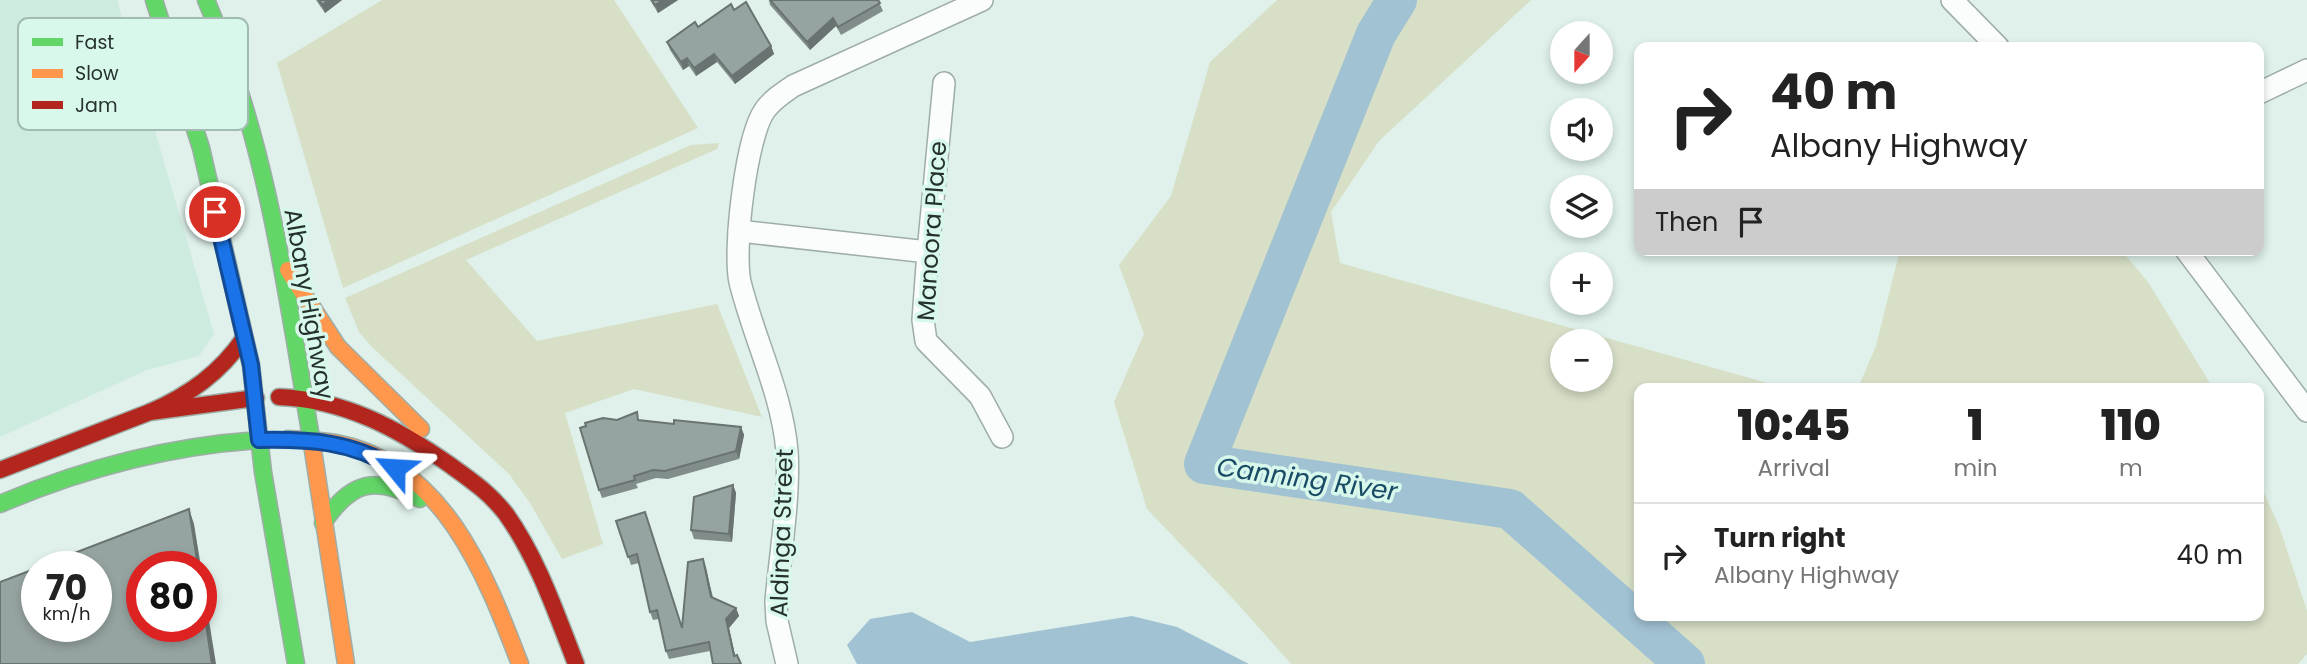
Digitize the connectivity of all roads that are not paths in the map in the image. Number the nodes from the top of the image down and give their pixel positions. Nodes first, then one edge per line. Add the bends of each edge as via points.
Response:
1 (154, 0) edge
2 (206, 0) edge
3 (982, 0) edge
4 (1952, 0) edge
5 (160, 18) edge
6 (213, 18) edge
7 (1993, 42) edge
8 (2307, 70) edge
9 (944, 82) dead end
10 (2264, 91) edge
11 (248, 127) edge
12 (195, 130) edge
13 (739, 231) junction
14 (928, 252) junction
15 (2191, 256) edge
16 (280, 259) junction
17 (244, 338) junction
18 (303, 397) junction
19 (256, 398) junction
20 (2307, 411) edge
21 (150, 412) junction
22 (1002, 437) dead end
23 (310, 439) junction
24 (259, 440) junction
25 (0, 470) edge
26 (491, 495) junction
27 (0, 504) edge
28 (323, 523) junction
29 (456, 523) junction
30 (296, 664) edge
31 (346, 664) edge
32 (520, 664) edge
33 (576, 664) edge
34 (787, 664) edge

1 - 5 main road
2 - 6 main road, Albany Highway
3 - 13 street, Aldinga Street via 778,96 756,127
4 - 7 street
8 - 10 street
9 - 14 street, Manoora Place
11 - 16 main road, Albany Highway
12 - 17 main road
13 - 14 street
13 - 34 street, Aldinga Street via 739,279 774,386 787,454 776,600
14 - 22 street, Manoora Place via 926,341 980,396
15 - 20 street
16 - 18 main road, Albany Highway
16 - 26 main road via 351,362
17 - 19 main road
17 - 21 main road via 225,365 202,385
18 - 19 main road
18 - 23 main road, Albany Highway
18 - 26 main road via 344,404 408,435
19 - 21 main road
19 - 24 main road
21 - 25 main road
23 - 24 main road
23 - 28 main road, Albany Highway
23 - 29 main road via 346,445 380,459 433,496
24 - 27 main road via 123,457
24 - 30 main road
26 - 33 main road via 530,558
28 - 29 main road via 346,494 383,483 418,498
28 - 31 main road, Albany Highway
29 - 32 main road

